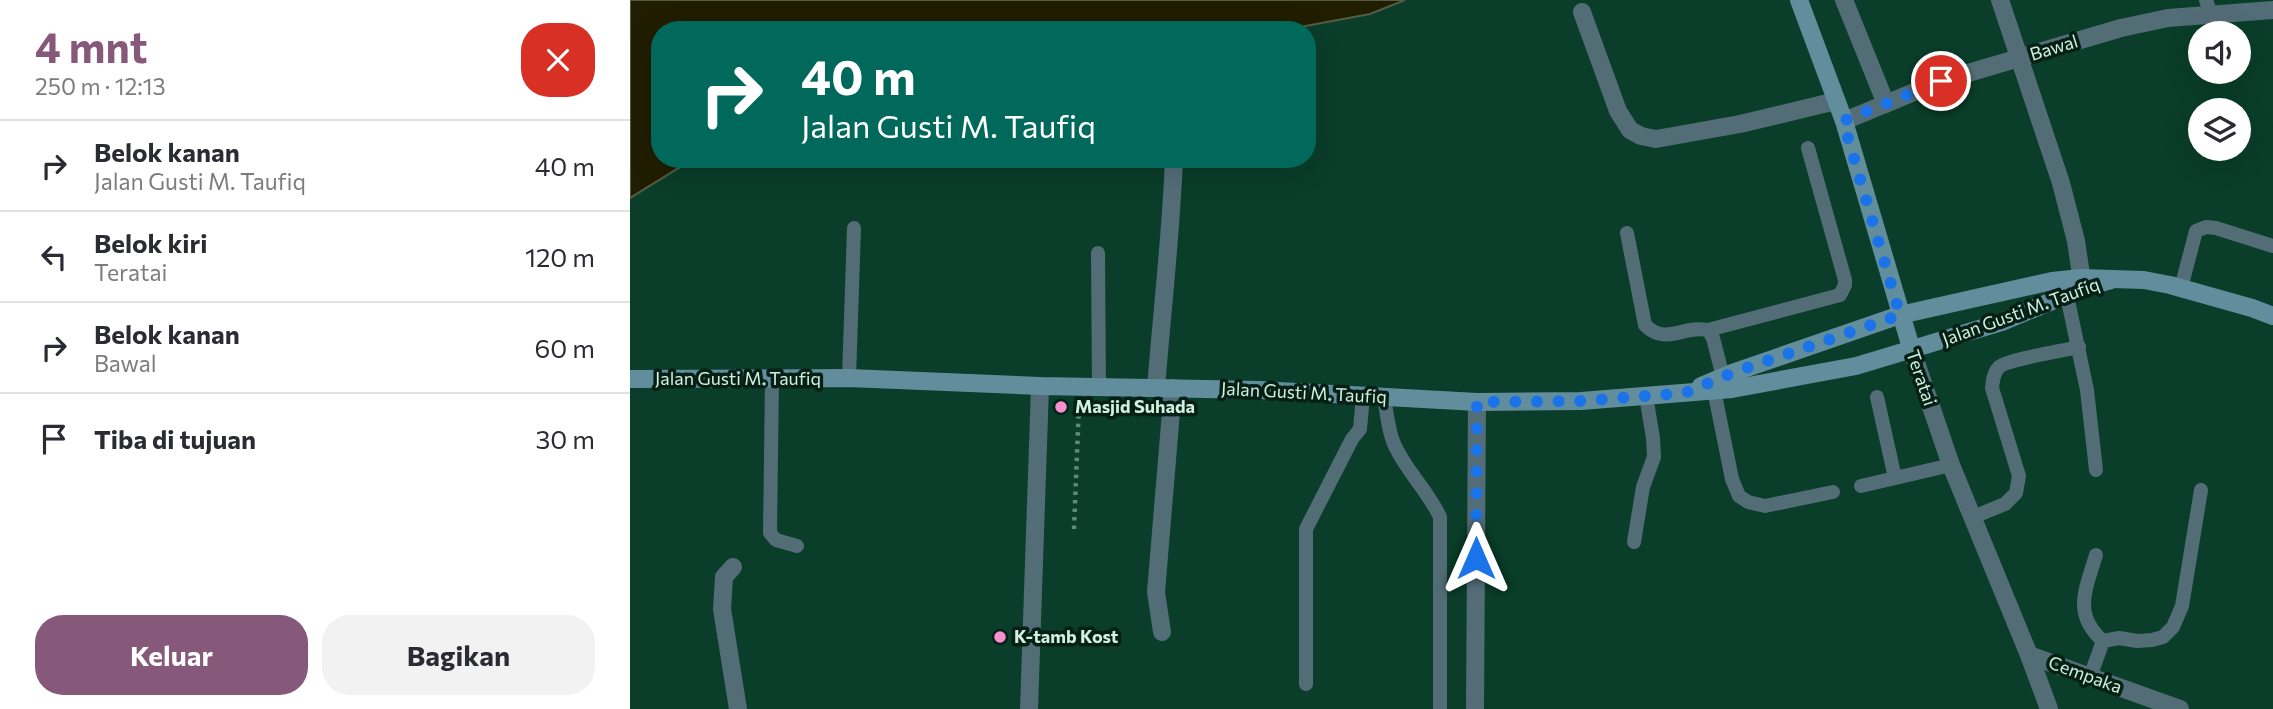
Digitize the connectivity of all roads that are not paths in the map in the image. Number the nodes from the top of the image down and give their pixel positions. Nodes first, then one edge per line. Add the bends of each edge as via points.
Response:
1 (1799, 0) edge
2 (1844, 0) edge
3 (2000, 0) edge
4 (2208, 7) edge
5 (2273, 10) edge
6 (1582, 12) dead end
7 (2020, 58) junction
8 (1836, 101) junction
9 (1886, 104) junction
10 (1843, 121) junction
11 (1808, 148) dead end
12 (1174, 168) edge
13 (854, 228) dead end
14 (1627, 233) dead end
15 (2273, 246) edge
16 (1098, 253) dead end
17 (2077, 287) junction
18 (2181, 288) junction
19 (1900, 315) junction
20 (2273, 316) edge
21 (1707, 330) junction
22 (2079, 348) junction
23 (1912, 351) junction
24 (849, 378) junction
25 (630, 379) edge
26 (772, 379) junction
27 (1718, 383) junction
28 (1040, 386) junction
29 (1099, 387) junction
30 (1165, 388) junction
31 (1363, 396) junction
32 (1646, 396) junction
33 (1384, 397) junction
34 (1877, 397) dead end
35 (1477, 402) junction
36 (1951, 465) junction
37 (2096, 470) dead end
38 (1895, 478) junction
39 (1861, 486) dead end
40 (2201, 490) dead end
41 (1833, 492) dead end
42 (1973, 517) junction
43 (1634, 542) dead end
44 (797, 546) dead end
45 (2096, 555) dead end
46 (733, 567) dead end
47 (1162, 632) dead end
48 (2103, 641) junction
49 (2029, 655) junction
50 (2090, 677) junction
51 (1306, 684) dead end
52 (738, 709) edge
53 (1029, 709) edge
54 (1440, 709) edge
55 (1475, 709) edge
56 (2049, 709) edge
57 (2180, 709) edge

1 - 8 main road, Teratai
2 - 9 street
3 - 7 street
4 - 5 street, Bawal
4 - 7 street, Bawal
6 - 8 street via 1618,111 1630,130 1641,136 1668,137
7 - 9 street, Bawal via 1941,81
7 - 17 street via 2076,241
8 - 10 main road, Teratai
9 - 10 street, Bawal
10 - 19 main road, Teratai
11 - 21 lane via 1845,280 1840,295
12 - 30 street
13 - 24 lane
14 - 21 lane via 1645,325 1660,336
15 - 18 lane via 2216,228 2196,231
16 - 29 lane
17 - 18 main road, Jalan Gusti M. Taufiq via 2144,280
17 - 19 main road, Jalan Gusti M. Taufiq via 2052,281
17 - 22 lane
17 - 23 main road, Jalan Gusti M. Taufiq via 2002,322
18 - 20 main road, Jalan Gusti M. Taufiq
19 - 23 main road, Teratai
19 - 27 main road, Jalan Gusti M. Taufiq
21 - 27 lane via 1713,338
22 - 37 lane
22 - 42 lane via 2012,362 1994,374 1992,388 2018,485 2005,504
23 - 27 main road, Jalan Gusti M. Taufiq via 1732,389
23 - 36 street, Teratai
24 - 26 main road, Jalan Gusti M. Taufiq
24 - 28 main road, Jalan Gusti M. Taufiq
25 - 26 main road, Jalan Gusti M. Taufiq
26 - 44 lane via 769,533
27 - 32 main road, Jalan Gusti M. Taufiq via 1685,393
27 - 41 lane via 1738,496 1765,506
28 - 29 main road, Jalan Gusti M. Taufiq
28 - 53 street
29 - 30 main road, Jalan Gusti M. Taufiq
30 - 31 main road, Jalan Gusti M. Taufiq
30 - 47 street via 1156,592
31 - 33 main road, Jalan Gusti M. Taufiq
31 - 51 lane via 1360,429 1306,529
32 - 35 main road, Jalan Gusti M. Taufiq
32 - 43 lane via 1654,457 1643,487
33 - 35 main road, Jalan Gusti M. Taufiq
33 - 54 lane via 1393,443 1440,517
34 - 38 lane
35 - 55 street
36 - 38 lane
36 - 42 street, Teratai
38 - 39 lane
40 - 48 lane via 2182,606 2174,627 2152,640
42 - 49 street, Teratai
45 - 48 lane via 2083,609 2087,624
46 - 52 street via 724,577 722,609
48 - 50 lane
49 - 50 street, Cempaka
49 - 56 street, Teratai
50 - 57 street, Cempaka

